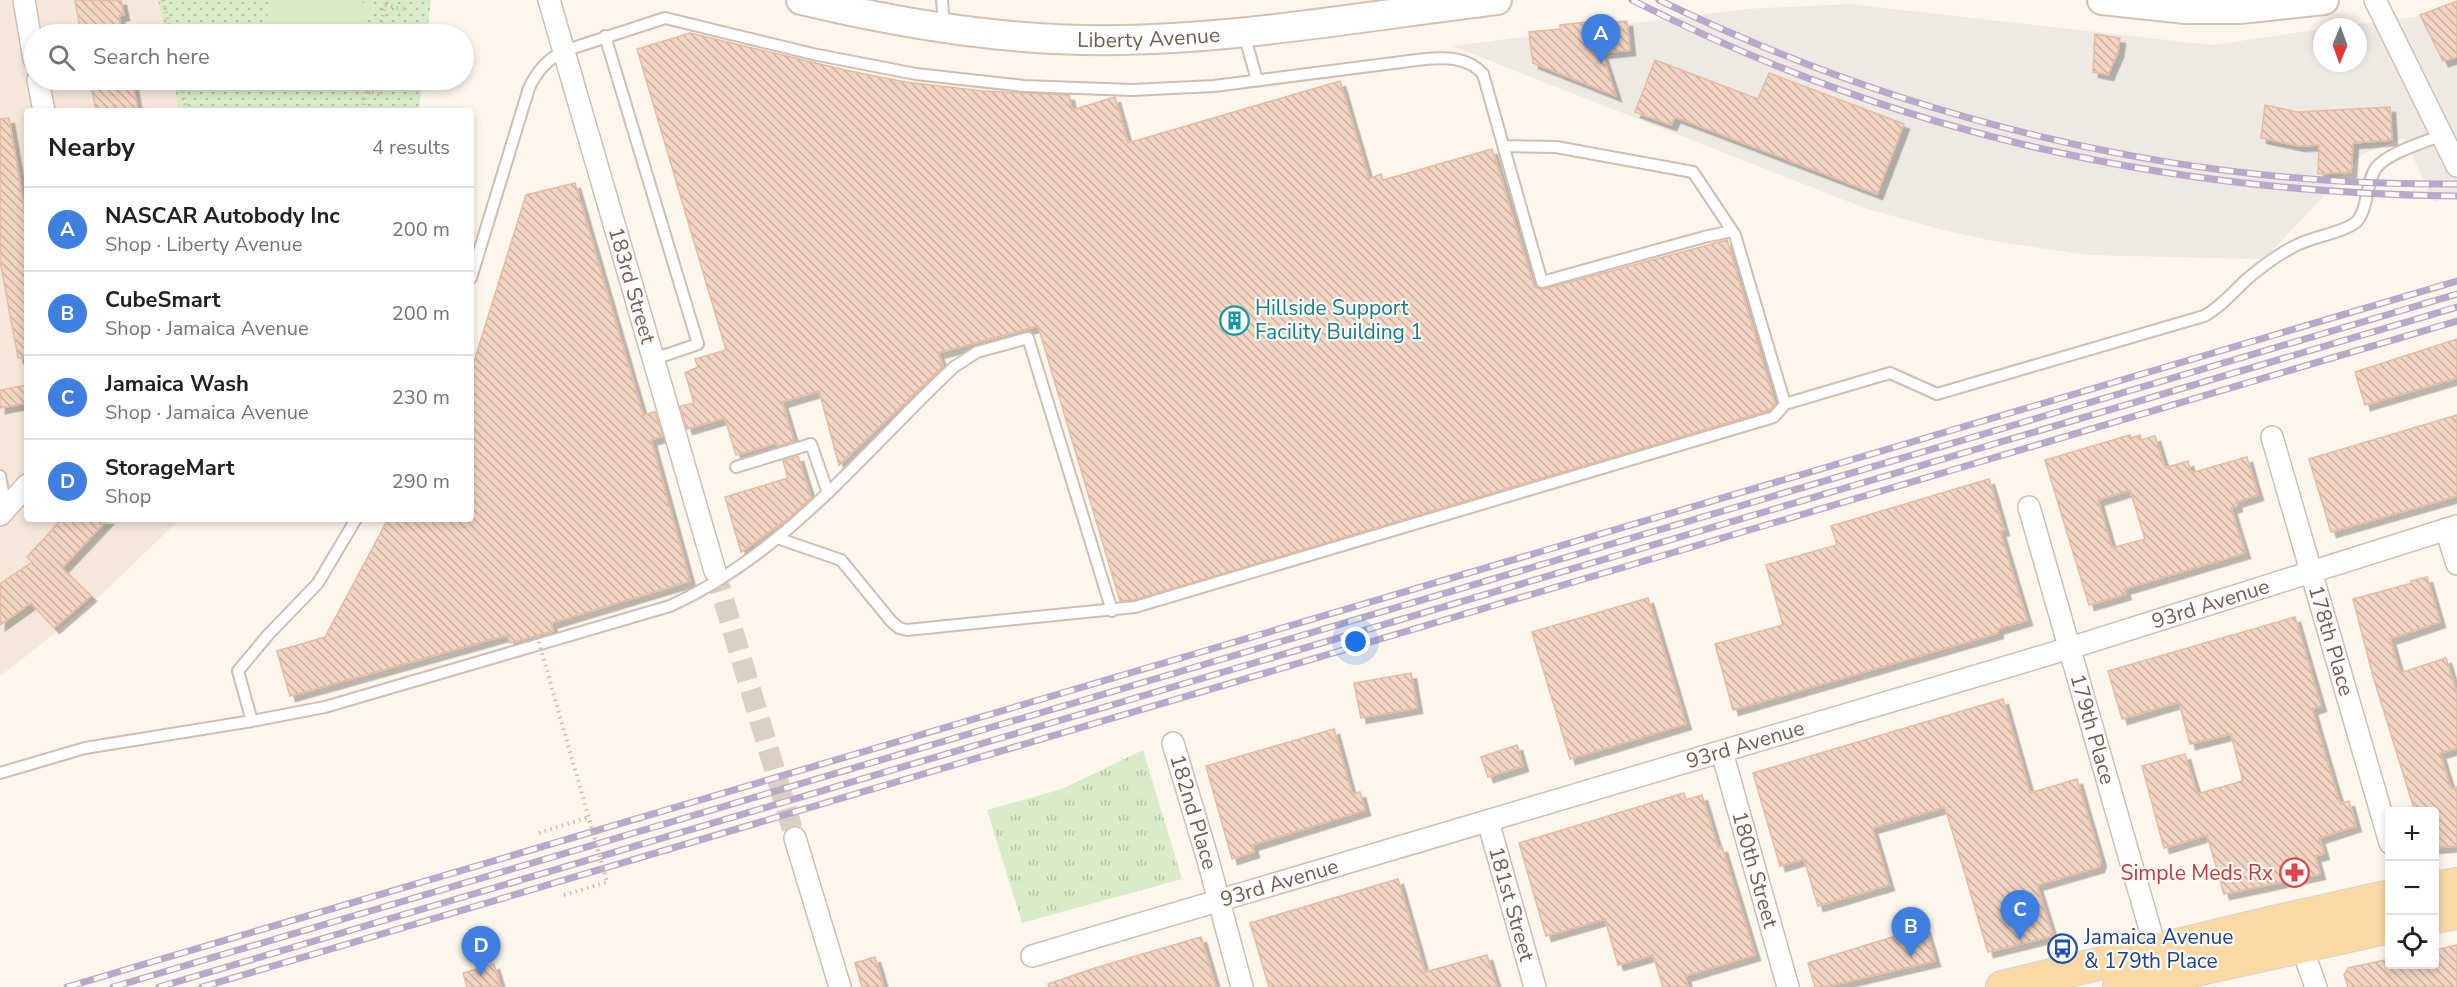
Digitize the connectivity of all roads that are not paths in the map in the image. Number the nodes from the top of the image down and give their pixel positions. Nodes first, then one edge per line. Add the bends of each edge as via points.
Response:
1 (24, 0) edge
2 (549, 0) edge
3 (801, 0) edge
4 (942, 0) edge
5 (1497, 0) edge
6 (2102, 0) edge
7 (2324, 0) edge
8 (2375, 0) edge
9 (28, 24) edge
10 (944, 29) junction
11 (1243, 31) junction
12 (605, 36) junction
13 (564, 51) junction
14 (1257, 80) junction
15 (40, 90) edge
16 (43, 108) edge
17 (2442, 135) junction
18 (1504, 146) junction
19 (2457, 166) edge
20 (1732, 231) junction
21 (474, 268) edge
22 (654, 360) junction
23 (1785, 404) junction
24 (2272, 437) dead end
25 (736, 467) dead end
26 (0, 476) edge
27 (24, 488) edge
28 (828, 493) junction
29 (2030, 507) dead end
30 (3, 511) edge
31 (354, 522) edge
32 (2452, 528) edge
33 (777, 538) junction
34 (2457, 564) edge
35 (2313, 570) junction
36 (715, 571) tunnel mouth
37 (1113, 611) junction
38 (2070, 648) junction
39 (252, 721) junction
40 (1173, 743) dead end
41 (1722, 752) junction
42 (0, 773) edge
43 (1488, 820) junction
44 (2385, 825) edge
45 (795, 838) tunnel mouth
46 (2457, 884) edge
47 (2439, 887) edge
48 (2385, 897) edge
49 (1218, 901) junction
50 (2457, 913) edge
51 (2439, 916) edge
52 (2290, 918) junction
53 (2385, 928) edge
54 (2302, 947) junction
55 (2156, 950) junction
56 (1032, 956) dead end
57 (2046, 982) edge
58 (840, 987) edge
59 (1242, 987) edge
60 (1535, 987) edge
61 (1788, 987) edge
62 (2002, 987) edge
63 (2120, 987) edge
64 (2316, 987) edge

1 - 9 street
2 - 13 street, 183rd Street
3 - 10 main road, Liberty Avenue
4 - 10 lane
5 - 11 main road, Liberty Avenue
6 - 7 main road via 2186,9 2240,9
8 - 17 street
10 - 11 main road, Liberty Avenue via 1006,36 1119,40
11 - 14 lane
12 - 13 lane
12 - 14 lane via 665,18 882,68 952,79 1024,86 1160,90
12 - 22 lane via 698,344
13 - 21 lane via 545,63 530,88
13 - 22 street, 183rd Street
14 - 18 lane via 1425,59 1461,60 1483,74
15 - 16 street
17 - 19 street
17 - 23 lane via 2378,166 2354,224 2282,252 2204,316 1937,394 1890,372
18 - 20 lane via 1568,148 1693,172
18 - 20 lane via 1542,282
20 - 23 lane
22 - 36 street, 183rd Street
23 - 37 lane via 1774,417 1151,603
24 - 35 street, 178th Place
25 - 28 lane via 812,444
26 - 30 lane
27 - 30 street
28 - 33 lane
28 - 37 lane via 954,366 977,352 1028,338
29 - 38 street, 179th Place
31 - 39 lane via 318,583 238,671
32 - 34 street
32 - 35 street, 93rd Avenue
33 - 37 lane via 841,560 891,621 907,630
33 - 39 lane via 691,597 651,613 325,707
35 - 38 street, 93rd Avenue
35 - 44 street, 178th Place
38 - 41 street, 93rd Avenue
38 - 55 street, 179th Place
39 - 42 lane via 85,748
40 - 49 street, 182nd Place
41 - 43 street, 93rd Avenue
41 - 61 street, 180th Street
43 - 49 street, 93rd Avenue
43 - 60 street, 181st Street
45 - 58 street
46 - 47 main road
48 - 52 main road
49 - 56 street, 93rd Avenue
49 - 59 street, 182nd Place
50 - 51 main road
52 - 54 street
52 - 55 main road
53 - 54 main road
54 - 63 main road
54 - 64 street
55 - 57 main road
57 - 62 main road

